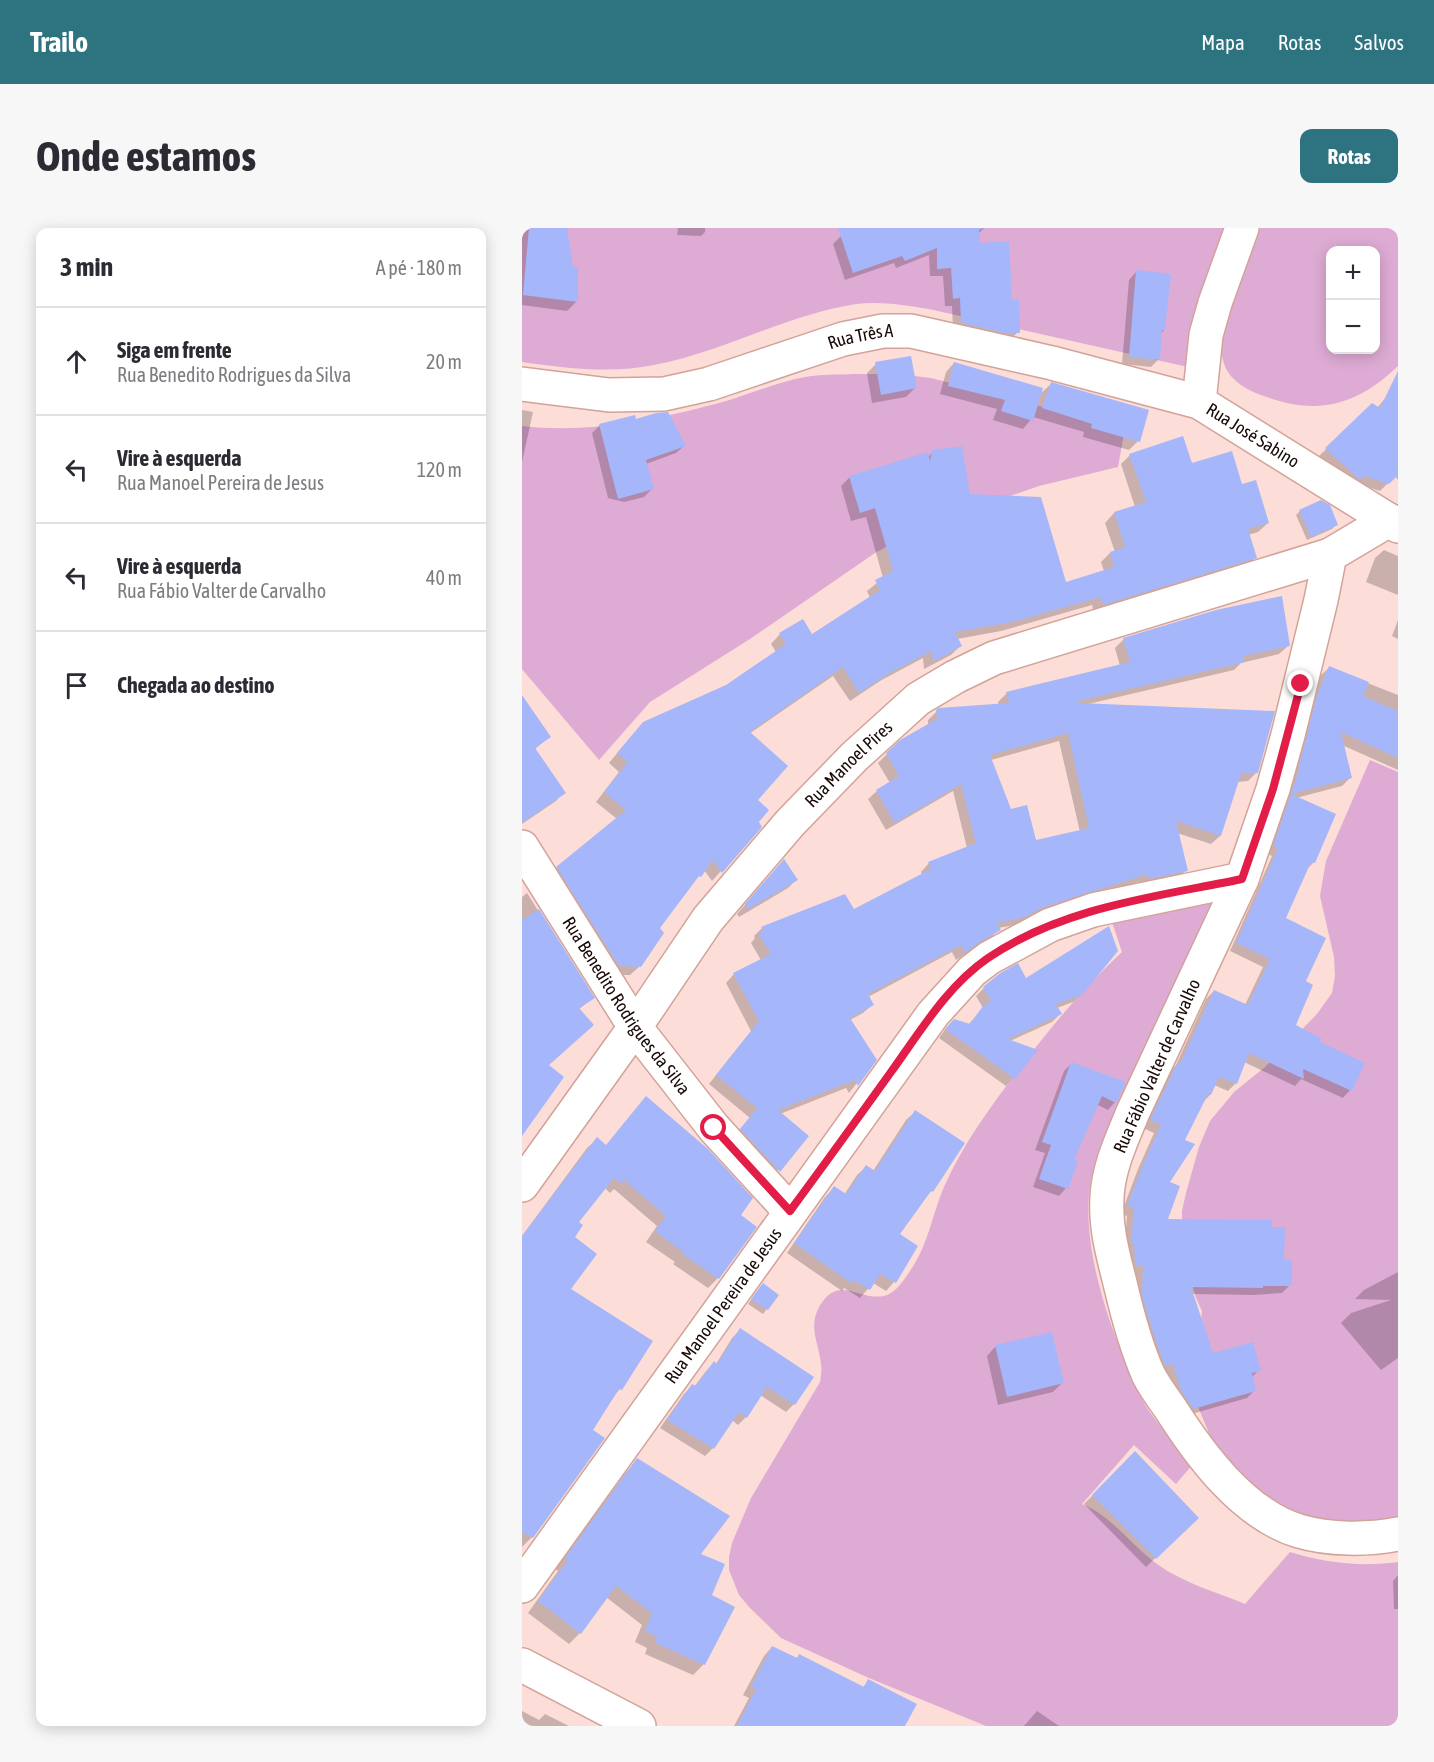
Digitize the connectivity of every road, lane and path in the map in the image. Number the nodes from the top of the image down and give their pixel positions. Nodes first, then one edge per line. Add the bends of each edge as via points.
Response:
1 (1242, 228) edge
2 (522, 384) edge
3 (1199, 402) junction
4 (1393, 523) edge
5 (1330, 555) junction
6 (522, 847) edge
7 (1242, 879) junction
8 (635, 1027) junction
9 (522, 1185) edge
10 (790, 1211) junction
11 (1398, 1534) edge
12 (522, 1586) edge
13 (522, 1665) edge
14 (639, 1726) edge

1 - 3 street, Rua José Sabino via 1206,335
2 - 3 street, Rua Três A via 609,395 664,394 710,384 843,339 883,331 911,331
3 - 4 street, Rua José Sabino
4 - 5 street
5 - 7 street, Rua Fábio Valter de Carvalho via 1288,735
5 - 8 street, Rua Manoel Pires via 994,658 918,699 854,757 745,875 708,919
6 - 8 street, Rua Benedito Rodrigues da Silva
7 - 10 street, Rua Manoel Pereira de Jesus via 1093,910 1050,925 989,958 933,1014
7 - 11 street, Rua Fábio Valter de Carvalho via 1118,1148 1107,1196 1114,1262 1133,1336 1149,1376 1178,1422 1219,1474 1258,1510 1298,1531 1339,1537
8 - 9 street, Rua Manoel Pires
8 - 10 street, Rua Benedito Rodrigues da Silva via 714,1128
10 - 12 street, Rua Manoel Pereira de Jesus
13 - 14 street

